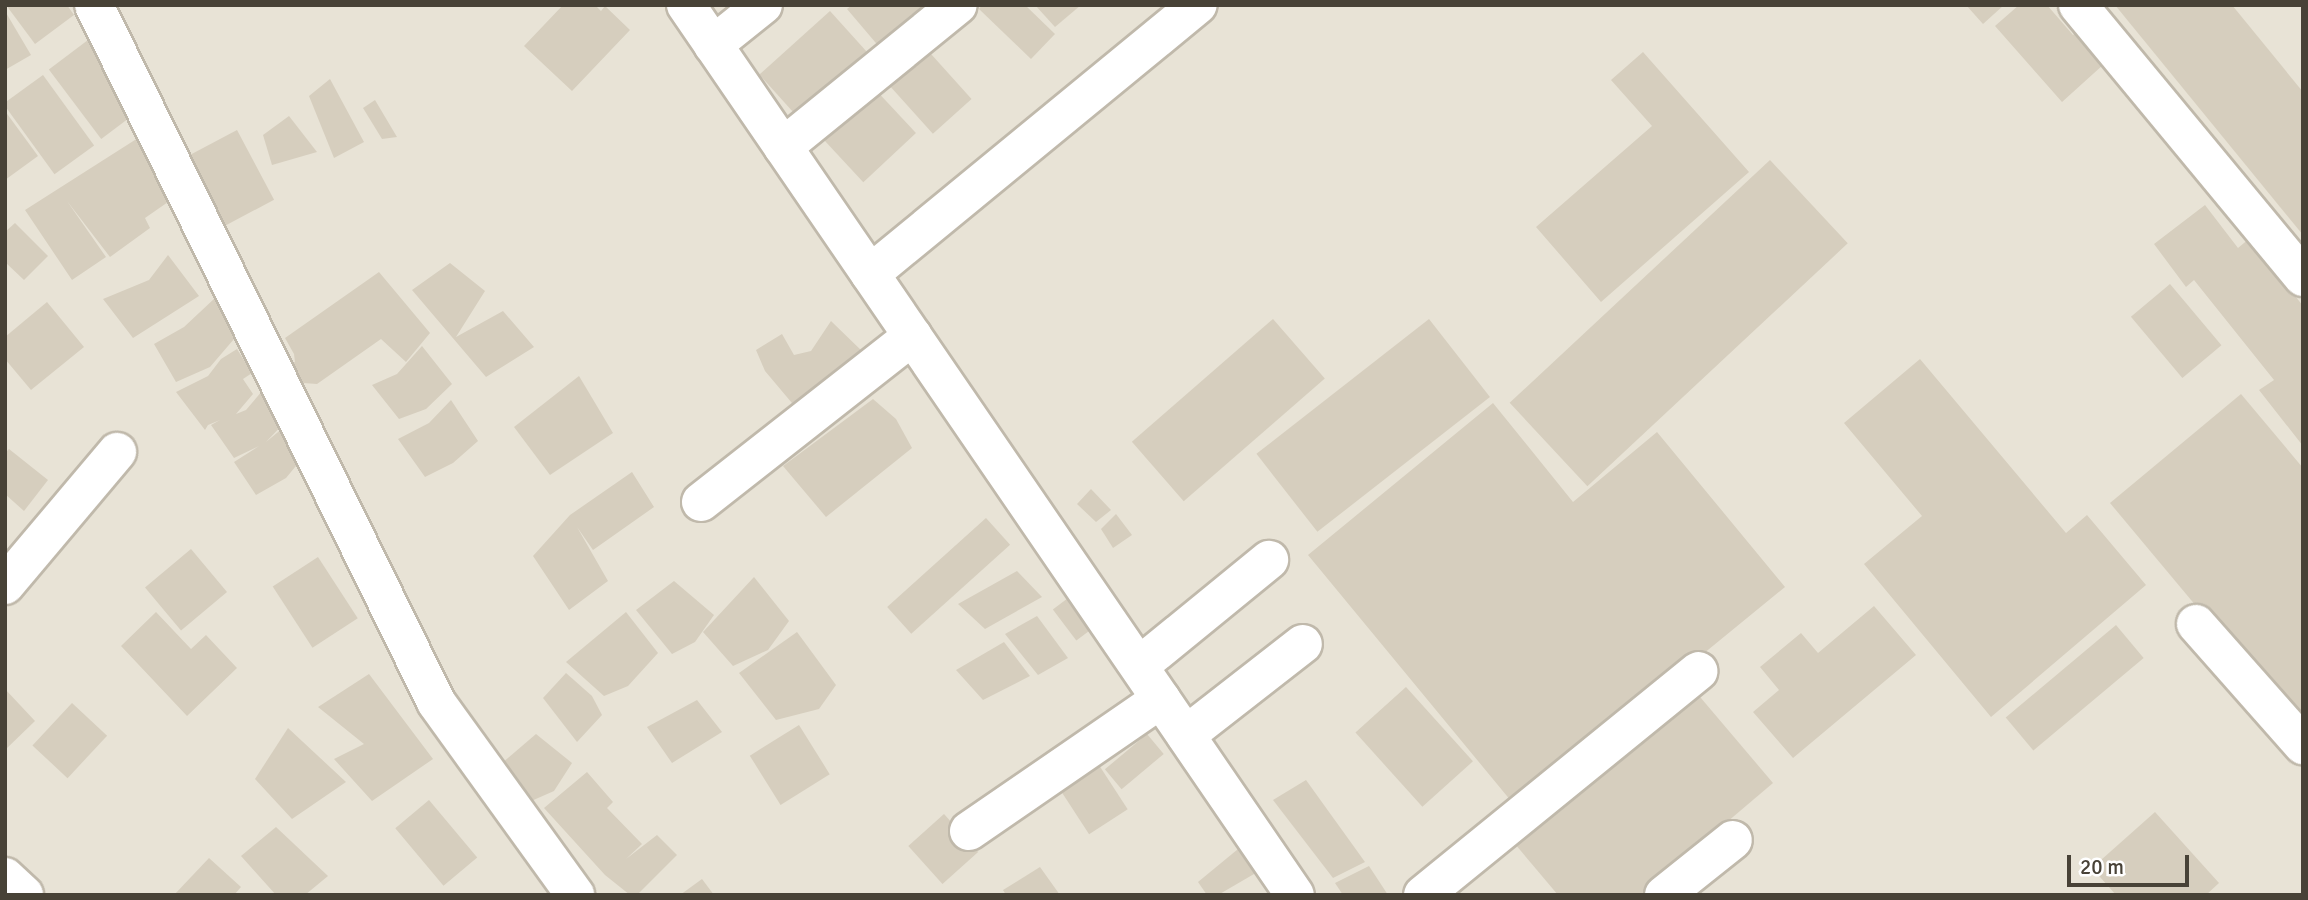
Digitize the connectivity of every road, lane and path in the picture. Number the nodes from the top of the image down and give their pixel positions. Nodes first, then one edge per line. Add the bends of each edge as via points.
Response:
1 (94, 5) edge
2 (687, 5) edge
3 (763, 5) edge
4 (958, 5) edge
5 (1198, 5) edge
6 (2078, 5) edge
7 (713, 45) junction
8 (783, 146) junction
9 (870, 274) junction
10 (2303, 276) edge
11 (913, 336) junction
12 (117, 452) dead end
13 (701, 502) dead end
14 (1269, 559) dead end
15 (5, 586) edge
16 (2196, 624) dead end
17 (1303, 644) dead end
18 (1139, 666) junction
19 (1699, 671) dead end
20 (1161, 699) junction
21 (1186, 735) junction
22 (2303, 745) edge
23 (969, 831) dead end
24 (1733, 840) dead end
25 (5, 877) edge
26 (24, 895) edge
27 (575, 895) edge
28 (1295, 895) edge
29 (1423, 895) edge
30 (1664, 895) edge

1 - 27 street via 436,702
2 - 7 street
3 - 7 street
4 - 8 street
5 - 9 street
6 - 10 street
7 - 8 street
8 - 9 street
9 - 11 street
11 - 13 street
11 - 18 street
12 - 15 street
14 - 18 street
16 - 22 street
17 - 21 street
18 - 20 street
19 - 29 street
20 - 21 street
20 - 23 street
21 - 28 street
24 - 30 street
25 - 26 street

